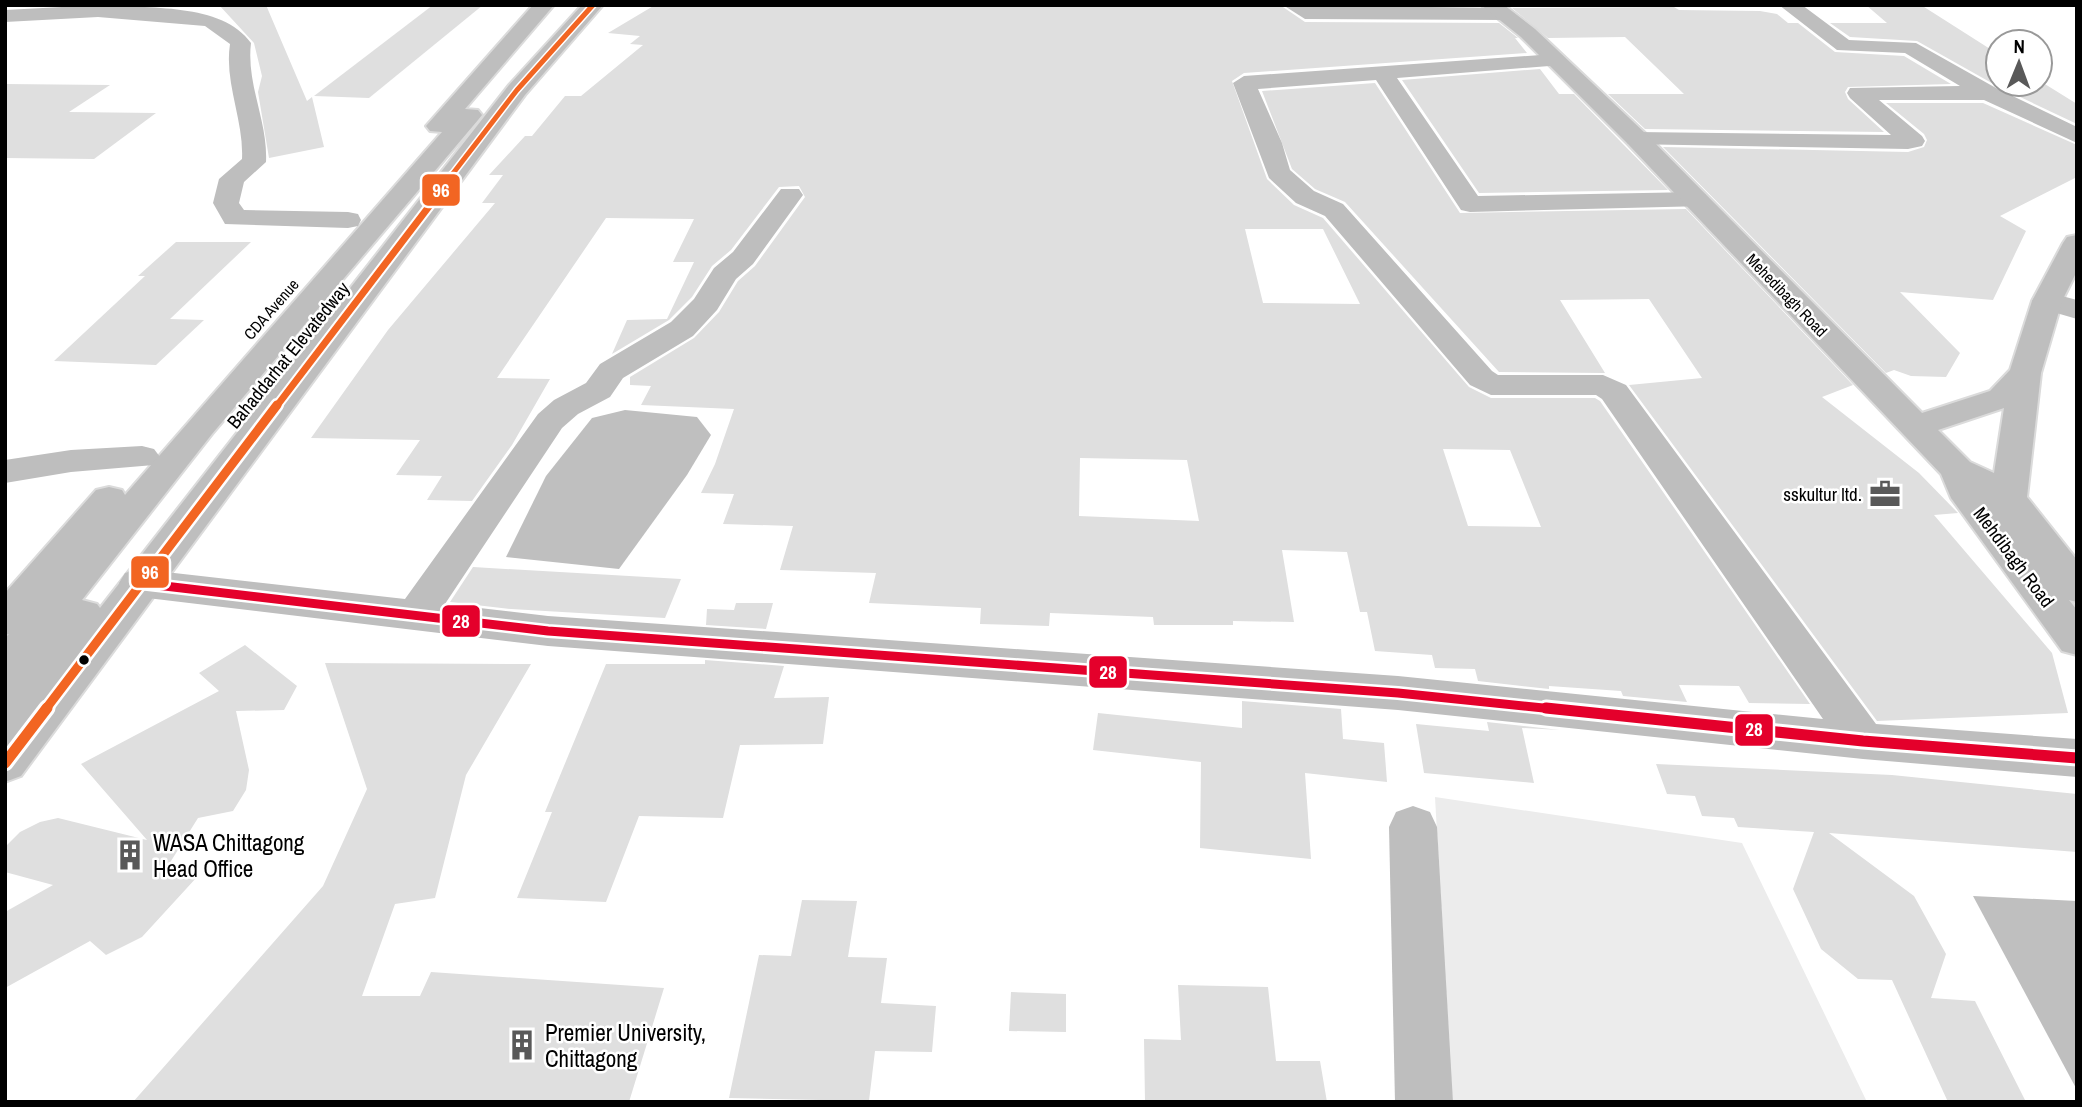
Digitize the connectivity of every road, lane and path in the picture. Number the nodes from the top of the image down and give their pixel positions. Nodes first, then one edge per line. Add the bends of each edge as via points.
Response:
1 (58, 5) edge
2 (544, 5) edge
3 (569, 5) edge
4 (583, 5) edge
5 (593, 5) edge
6 (602, 5) edge
7 (1293, 5) edge
8 (1789, 5) edge
9 (1498, 10) edge
10 (98, 11) junction
11 (5, 16) edge
12 (1553, 60) junction
13 (1382, 72) junction
14 (1984, 91) edge
15 (1984, 93) edge
16 (1998, 98) edge
17 (2077, 136) edge
18 (1637, 139) junction
19 (790, 195) dead end
20 (1696, 200) junction
21 (348, 220) junction
22 (2077, 243) edge
23 (2047, 301) junction
24 (2077, 310) edge
25 (2025, 373) junction
26 (1914, 427) junction
27 (142, 457) junction
28 (1957, 470) junction
29 (5, 472) edge
30 (2009, 499) junction
31 (188, 520) junction
32 (139, 583) junction
33 (2077, 588) edge
34 (416, 615) junction
35 (5, 620) edge
36 (74, 626) junction
37 (2077, 640) edge
38 (5, 668) edge
39 (5, 715) edge
40 (1863, 741) junction
41 (2077, 758) edge
42 (5, 763) edge
43 (1413, 827) dead end
44 (1424, 1102) edge

1 - 10 main road
2 - 21 main road, CDA Avenue
3 - 38 main road, Bahaddarhat Elevatedway via 441,146 200,427
4 - 36 main road, Bahaddarhat Elevatedway via 465,136
5 - 31 main road via 517,90
6 - 31 main road
7 - 9 main road via 1305,13
8 - 14 main road via 1844,46 1909,47
9 - 12 main road, Mehedibagh Road
10 - 11 main road
10 - 21 main road via 209,20 241,43 237,58 257,141 254,162 232,179 226,203 234,218
12 - 13 main road
12 - 18 main road, Mehedibagh Road
13 - 20 main road via 1470,204
13 - 40 main road via 1245,82 1278,173 1305,197 1334,210 1418,309 1491,385 1603,385 1614,392
15 - 18 main road via 1858,93 1913,141 1908,142
16 - 17 main road
18 - 20 main road, Mehedibagh Road
19 - 34 main road via 682,329 611,371 598,390 550,421
20 - 26 main road, Mehedibagh Road
21 - 27 main road, CDA Avenue
22 - 23 main road
23 - 24 main road
23 - 25 main road
25 - 26 main road via 2002,398
25 - 30 main road
26 - 28 main road, Mehedibagh Road
27 - 29 main road via 71,461
27 - 35 main road, CDA Avenue
28 - 30 main road, Mehedibagh Road
28 - 37 main road, Mehdibagh Road via 1964,489
30 - 33 main road, Mehedibagh Road
31 - 32 main road
31 - 36 main road
32 - 34 main road
32 - 42 main road
34 - 40 main road via 548,631 1398,693
36 - 39 main road, Bahaddarhat Elevatedway
40 - 41 main road
43 - 44 main road

